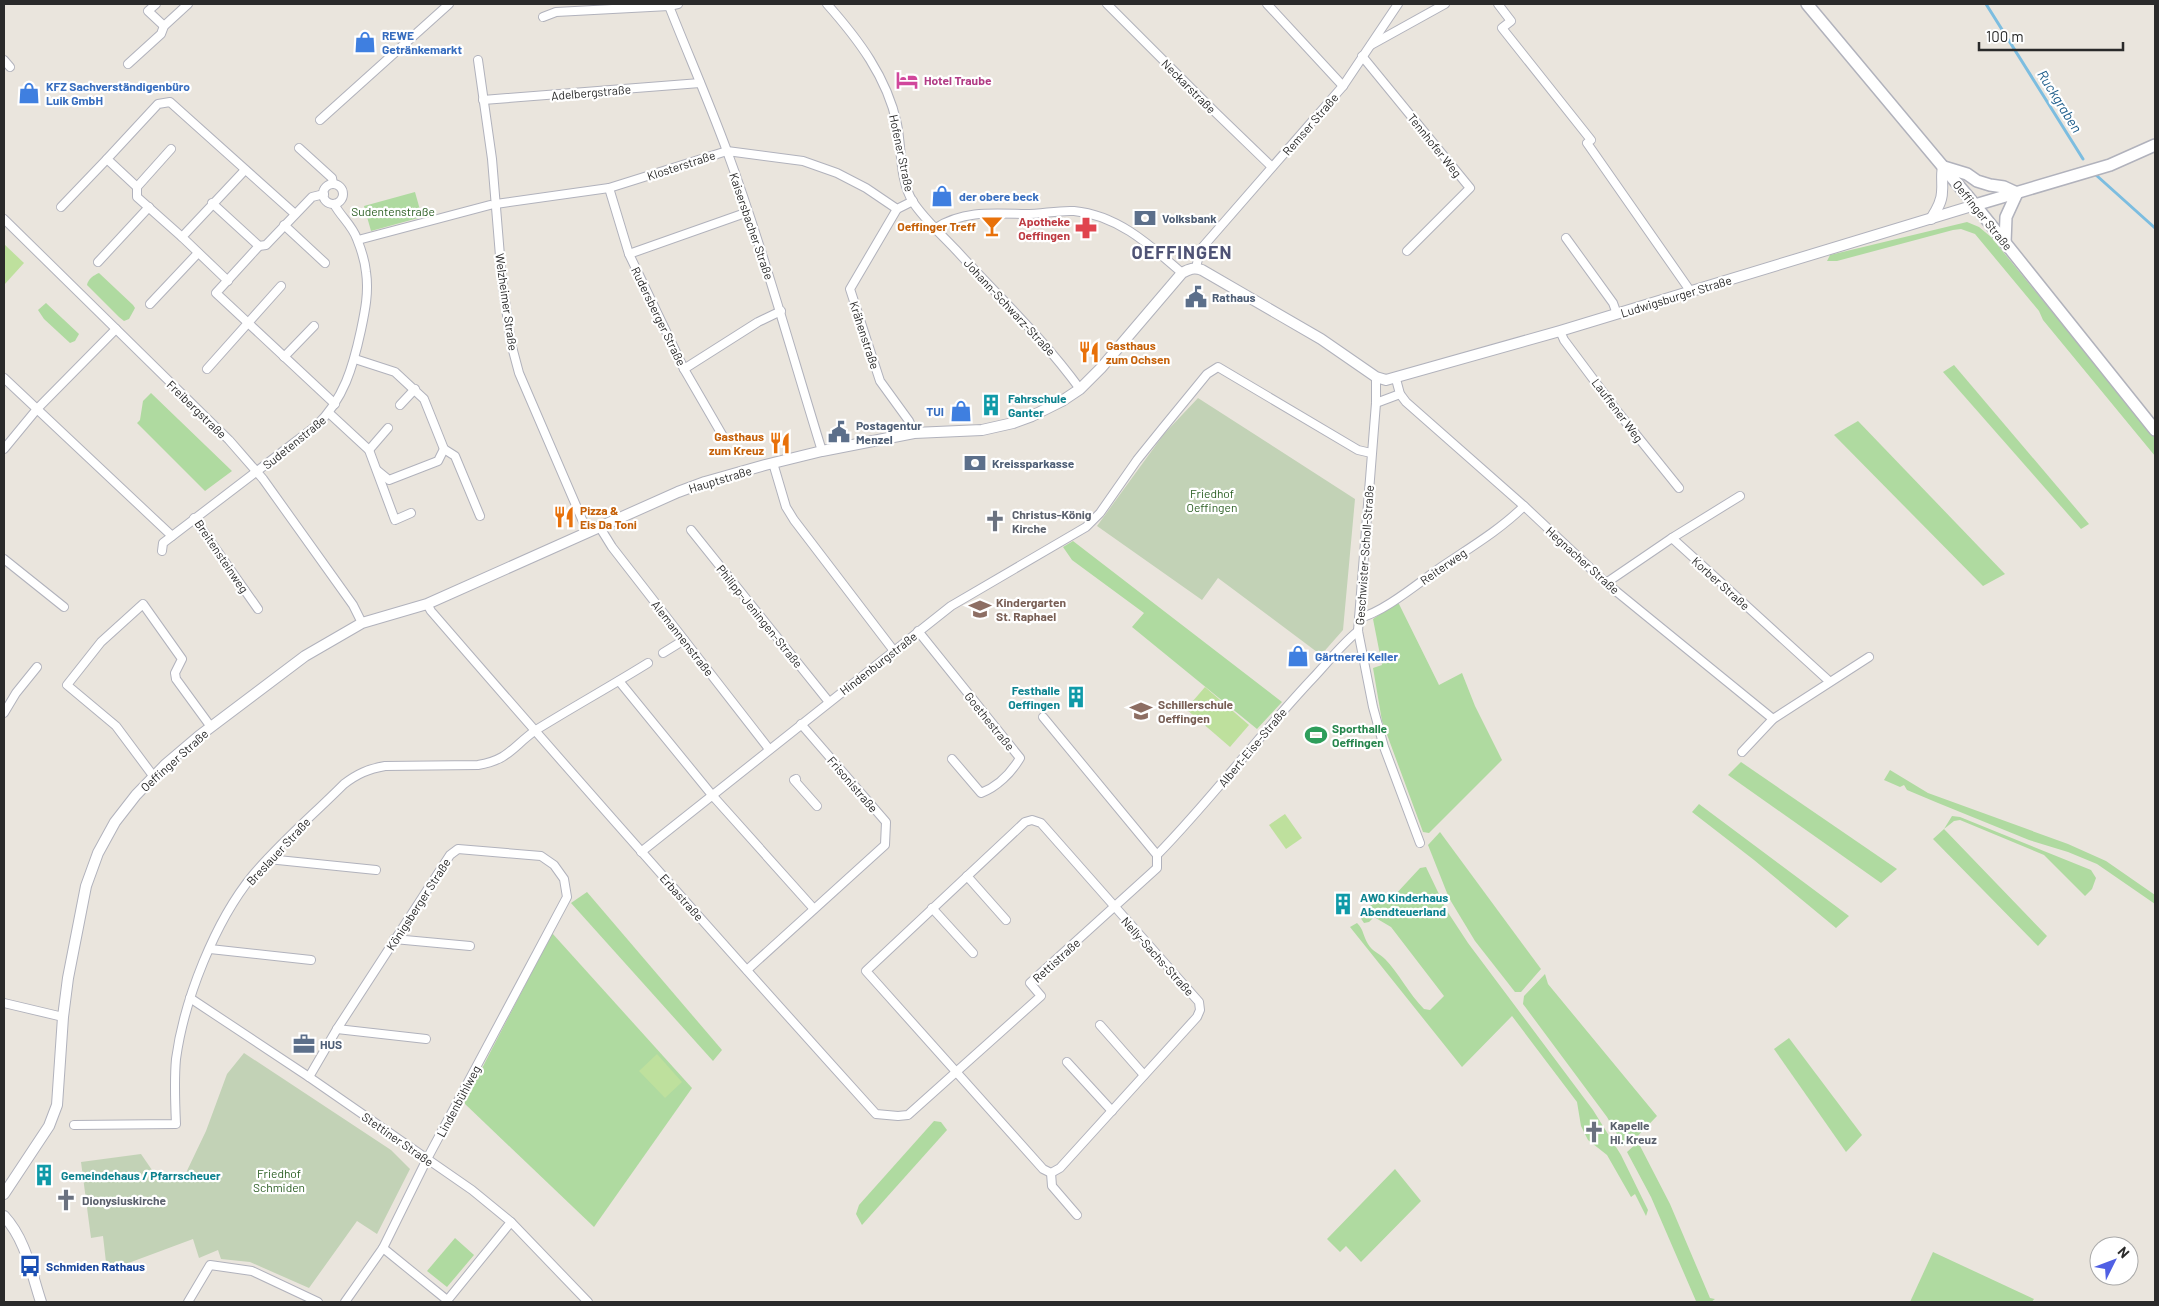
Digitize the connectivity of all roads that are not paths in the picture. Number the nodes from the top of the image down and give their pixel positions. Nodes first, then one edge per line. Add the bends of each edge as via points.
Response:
1 (156, 4) edge
2 (188, 4) edge
3 (449, 4) edge
4 (678, 4) edge
5 (827, 4) edge
6 (1107, 4) edge
7 (1266, 4) edge
8 (1398, 4) edge
9 (1445, 4) edge
10 (1498, 4) edge
11 (1807, 4) edge
12 (669, 6) junction
13 (543, 17) dead end
14 (164, 26) junction
15 (1369, 46) junction
16 (1362, 56) junction
17 (4, 60) edge
18 (478, 60) dead end
19 (128, 64) dead end
20 (10, 67) dead end
21 (700, 83) junction
22 (1343, 86) junction
23 (483, 100) junction
24 (320, 120) dead end
25 (2155, 145) edge
26 (299, 148) dead end
27 (171, 149) dead end
28 (727, 151) junction
29 (107, 159) junction
30 (1272, 167) junction
31 (1943, 167) junction
32 (244, 170) junction
33 (333, 184) junction
34 (137, 187) junction
35 (609, 188) junction
36 (2017, 192) junction
37 (324, 194) junction
38 (913, 201) junction
39 (212, 203) junction
40 (334, 204) junction
41 (493, 205) junction
42 (1975, 205) junction
43 (61, 207) dead end
44 (149, 207) junction
45 (897, 209) junction
46 (748, 212) junction
47 (295, 214) junction
48 (4, 219) edge
49 (1931, 219) junction
50 (284, 224) junction
51 (936, 228) junction
52 (182, 237) junction
53 (1566, 238) dead end
54 (358, 240) junction
55 (2005, 243) junction
56 (259, 246) junction
57 (1406, 251) dead end
58 (198, 253) junction
59 (628, 254) junction
60 (98, 262) dead end
61 (325, 263) dead end
62 (1196, 268) junction
63 (1182, 273) junction
64 (228, 281) junction
65 (281, 286) dead end
66 (1691, 292) junction
67 (150, 304) dead end
68 (781, 311) junction
69 (1617, 314) junction
70 (248, 325) junction
71 (314, 326) dead end
72 (116, 329) junction
73 (1560, 331) junction
74 (284, 357) junction
75 (355, 359) junction
76 (206, 369) dead end
77 (684, 370) junction
78 (4, 378) edge
79 (1376, 378) junction
80 (1396, 379) junction
81 (414, 389) junction
82 (1080, 389) junction
83 (1400, 394) junction
84 (1376, 403) junction
85 (335, 404) junction
86 (400, 405) dead end
87 (37, 409) junction
88 (330, 413) junction
89 (388, 428) dead end
90 (2155, 430) edge
91 (914, 433) junction
92 (724, 438) dead end
93 (4, 449) edge
94 (444, 449) junction
95 (369, 450) junction
96 (822, 451) junction
97 (1371, 453) junction
98 (772, 463) junction
99 (376, 470) junction
100 (257, 471) junction
101 (1679, 488) dead end
102 (1740, 496) dead end
103 (1524, 506) junction
104 (411, 513) dead end
105 (480, 516) dead end
106 (194, 518) junction
107 (599, 526) junction
108 (691, 530) dead end
109 (587, 531) junction
110 (172, 536) junction
111 (1672, 538) junction
112 (162, 551) dead end
113 (4, 559) edge
114 (1606, 582) junction
115 (427, 604) junction
116 (64, 607) dead end
117 (258, 609) dead end
118 (1359, 618) junction
119 (362, 623) junction
120 (918, 631) junction
121 (1358, 631) junction
122 (684, 640) junction
123 (894, 651) junction
124 (664, 653) dead end
125 (1869, 657) dead end
126 (648, 663) dead end
127 (37, 667) dead end
128 (619, 681) junction
129 (1829, 681) junction
130 (829, 702) junction
131 (4, 713) edge
132 (1043, 717) dead end
133 (1772, 719) junction
134 (802, 724) junction
135 (211, 727) junction
136 (535, 731) junction
137 (769, 749) junction
138 (1742, 752) dead end
139 (952, 759) dead end
140 (154, 777) junction
141 (796, 779) dead end
142 (712, 796) junction
143 (817, 806) dead end
144 (1420, 843) dead end
145 (641, 852) junction
146 (1157, 855) junction
147 (268, 859) junction
148 (376, 870) dead end
149 (967, 876) junction
150 (567, 897) joint
151 (932, 908) junction
152 (1114, 908) junction
153 (814, 909) junction
154 (1006, 920) dead end
155 (394, 939) junction
156 (470, 946) dead end
157 (210, 949) junction
158 (973, 953) dead end
159 (311, 960) dead end
160 (747, 970) junction
161 (190, 998) junction
162 (4, 1004) edge
163 (63, 1017) junction
164 (1100, 1025) dead end
165 (337, 1029) junction
166 (426, 1039) dead end
167 (1067, 1062) dead end
168 (957, 1072) junction
169 (1144, 1075) junction
170 (309, 1077) junction
171 (1112, 1111) junction
172 (74, 1125) dead end
173 (427, 1159) junction
174 (1051, 1173) junction
175 (4, 1194) edge
176 (1077, 1215) dead end
177 (6, 1222) edge
178 (511, 1222) junction
179 (383, 1248) junction
180 (447, 1301) edge
181 (41, 1302) edge
182 (188, 1302) edge
183 (318, 1302) edge
184 (345, 1302) edge
185 (588, 1302) edge

1 - 14 street via 148,11
2 - 14 street
3 - 24 street
4 - 12 street
5 - 38 street, Hofener Straße via 868,54 886,90 897,122 906,184
6 - 30 street, Neckarstraße
7 - 22 street
8 - 15 street
9 - 15 street, Remser Straße
10 - 66 street via 1511,21 1502,28 1589,142
11 - 31 main road, Oeffinger Straße
12 - 13 street via 556,12
12 - 21 street, Kaisersbacher Straße
14 - 19 street via 161,34
15 - 16 street, Remser Straße
16 - 22 street, Remser Straße
16 - 57 street, Tennhofer Weg via 1470,188
17 - 20 street
18 - 23 street, Welzheimer Straße
21 - 23 street, Adelbergstraße
21 - 28 street, Kaisersbacher Straße
22 - 30 street, Remser Straße
23 - 41 street, Welzheimer Straße
25 - 36 main road via 2110,165
26 - 33 street via 332,178
27 - 34 street
28 - 35 street, Klosterstraße
28 - 45 street, Klosterstraße via 803,161 837,173
28 - 46 street, Kaisersbacher Straße
29 - 32 street via 158,104 170,102
29 - 34 street
29 - 43 street
30 - 62 street, Remser Straße via 1200,250
31 - 36 main road
31 - 42 main road, Oeffinger Straße
31 - 49 street via 1941,198
32 - 39 street
32 - 47 street
33 - 37 street via 325,189
33 - 40 street via 338,185 343,193 339,202
34 - 44 street via 137,197
35 - 41 street, Klosterstraße
35 - 59 street, Rudersberger Straße
36 - 42 main road
36 - 55 main road via 2006,217
37 - 40 street, Sudetenstraße via 325,200
37 - 47 street via 312,197
38 - 45 street
38 - 51 street, Johann-Schwarz-Straße
39 - 52 street
39 - 56 street
40 - 54 street, Sudetenstraße
41 - 54 street
41 - 109 street, Welzheimer Straße via 511,343 519,373
42 - 49 street, Ludwigsburger Straße
42 - 55 main road, Oeffinger Straße
44 - 52 street
44 - 60 street
45 - 91 street, Krähenstraße via 850,289 880,381
46 - 59 street
46 - 68 street, Kaisersbacher Straße
47 - 50 street
48 - 72 street, Freibergstraße
49 - 66 street, Ludwigsburger Straße
50 - 56 street via 266,245
50 - 61 street
51 - 63 street via 948,220 970,214 1056,211 1090,214 1123,226
51 - 82 street, Johann-Schwarz-Straße via 1049,348
52 - 58 street
53 - 69 street via 1613,303
54 - 75 street, Sudetenstraße via 367,286
55 - 90 main road, Oeffinger Straße
56 - 64 street
58 - 64 street
58 - 67 street
59 - 77 street, Rudersberger Straße
62 - 63 street
62 - 79 street via 1322,339
63 - 82 street, Hauptstraße
64 - 70 street via 216,293
65 - 70 street
66 - 69 street, Ludwigsburger Straße
68 - 77 street via 758,322
68 - 96 street, Kaisersbacher Straße
69 - 73 street, Ludwigsburger Straße
70 - 74 street
70 - 76 street
71 - 74 street
72 - 87 street
72 - 100 street, Freibergstraße
73 - 80 street, Ludwigsburger Straße
73 - 101 street, Lauffener Weg via 1617,411
74 - 85 street
75 - 81 street via 395,372
75 - 85 street, Sudetenstraße
77 - 92 street, Rudersberger Straße
78 - 87 street
79 - 80 street, Ludwigsburger Straße
79 - 84 street, Geschwister-Scholl-Straße
80 - 83 street, Hegnacher Straße
81 - 86 street
81 - 94 street via 424,399
82 - 91 street, Hauptstraße via 1062,401 1013,423 982,430
83 - 84 street
83 - 103 street, Hegnacher Straße
84 - 97 street, Geschwister-Scholl-Straße
85 - 88 street, Sudetenstraße
87 - 93 street
87 - 110 street
88 - 95 street
88 - 100 street, Sudetenstraße
89 - 95 street
91 - 96 street, Hauptstraße
94 - 99 street via 438,461 389,480
94 - 105 street via 456,456
95 - 99 street
96 - 98 street, Hauptstraße
97 - 118 street, Geschwister-Scholl-Straße
97 - 120 street, Hindenburgstraße via 1358,450 1218,367 1207,374 1167,422 1100,513 1086,527 951,606
98 - 107 street, Hauptstraße via 705,482
98 - 123 street via 786,507 794,520
99 - 104 street via 395,520
100 - 106 street, Breitensteinweg
100 - 119 street, Freibergstraße
102 - 111 street
103 - 114 street, Hegnacher Straße
103 - 118 street, Reiterweg via 1409,590 1368,616
106 - 110 street
106 - 117 street, Breitensteinweg
107 - 109 street, Hauptstraße
107 - 122 street, Alemannenstraße
108 - 130 street, Philipp-Jeningen-Straße
109 - 115 street, Hauptstraße
110 - 112 street via 163,543
111 - 114 street
111 - 129 street, Korber Straße
113 - 116 street
114 - 133 street, Hegnacher Straße
115 - 119 street, Oeffinger Straße
115 - 136 street, Erbastraße
118 - 121 street, Geschwister-Scholl-Straße
119 - 135 street, Oeffinger Straße via 305,656
120 - 123 street, Hindenburgstraße
120 - 139 street, Goethestraße via 1020,758 992,789 981,793
121 - 144 street, Geschwister-Scholl-Straße via 1384,747
121 - 146 street, Albert-Eise-Straße via 1288,704
122 - 124 street
122 - 137 street, Alemannenstraße
123 - 130 street, Hindenburgstraße
125 - 129 street
126 - 128 street, Breslauer Straße
127 - 131 street
128 - 136 street, Breslauer Straße
128 - 142 street
129 - 133 street
130 - 134 street, Hindenburgstraße
132 - 146 street
133 - 138 street
134 - 137 street, Hindenburgstraße
134 - 153 street, Frisonistraße via 886,822 885,845
135 - 140 street, Oeffinger Straße
135 - 140 street via 176,679 175,673 182,659 144,604 101,642 67,685 116,726
136 - 145 street, Erbastraße
136 - 147 street, Breslauer Straße via 494,762 385,766 358,774
137 - 142 street, Hindenburgstraße
140 - 163 street, Oeffinger Straße via 115,822 98,853 86,886
141 - 143 street
142 - 145 street, Hindenburgstraße
142 - 153 street
145 - 160 street, Erbastraße
146 - 152 street, Rettistraße via 1157,868
147 - 148 street
147 - 157 street, Breslauer Straße via 235,900
149 - 151 street
149 - 152 street via 1025,822 1032,820 1040,823
149 - 154 street
150 - 155 street, Königsberger Straße via 564,879 554,865 541,856 458,849 450,854
150 - 173 street, Lindenbühlweg
151 - 158 street
151 - 168 street via 866,971
152 - 168 street, Rettistraße via 1030,983 1041,996
152 - 169 street, Nelly-Sachs-Straße via 1199,1002 1197,1016
153 - 160 street, Frisonistraße
155 - 156 street
155 - 165 street, Königsberger Straße
157 - 159 street
157 - 161 street, Breslauer Straße
160 - 168 street, Erbastraße via 876,1114 908,1114
161 - 170 street, Stettiner Straße
161 - 172 street, Breslauer Straße via 176,1061 176,1124
162 - 163 street
163 - 175 street, Oeffinger Straße via 57,1105 49,1126
164 - 169 street
165 - 166 street
165 - 170 street, Königsberger Straße
167 - 171 street
168 - 174 street via 1043,1169
169 - 171 street, Nelly-Sachs-Straße
170 - 173 street, Stettiner Straße
171 - 174 street, Nelly-Sachs-Straße via 1060,1168
173 - 178 street, Stettiner Straße
173 - 179 street, Lindenbühlweg
174 - 176 street via 1052,1186
177 - 181 street via 21,1240
178 - 180 street
178 - 185 street, Stettiner Straße
179 - 180 street
179 - 184 street, Lindenbühlweg
182 - 183 street via 210,1265 252,1270

